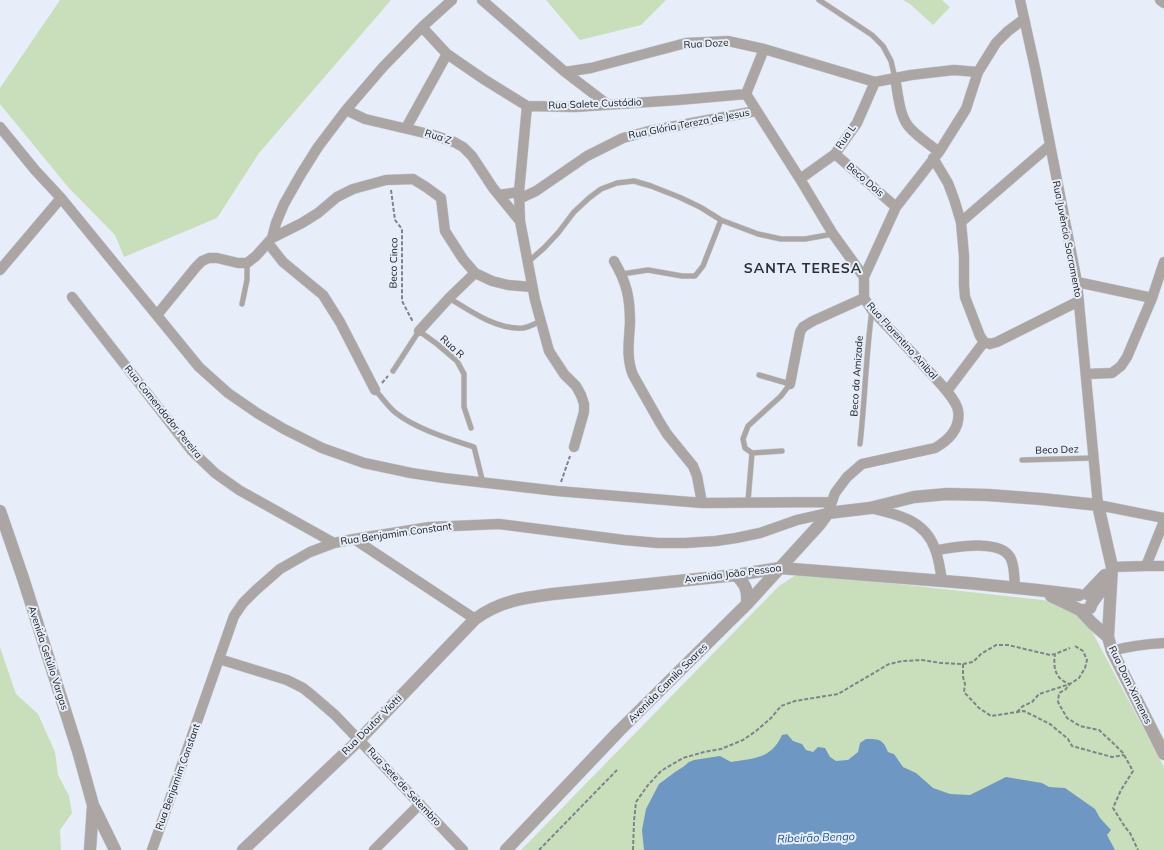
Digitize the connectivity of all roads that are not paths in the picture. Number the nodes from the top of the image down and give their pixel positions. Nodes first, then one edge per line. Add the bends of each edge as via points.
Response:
1 (452, 0) edge
2 (482, 0) edge
3 (819, 0) edge
4 (1020, 0) edge
5 (1160, 0) edge
6 (1164, 2) edge
7 (1024, 19) junction
8 (422, 27) junction
9 (764, 49) junction
10 (447, 54) junction
11 (565, 72) junction
12 (978, 72) junction
13 (895, 78) junction
14 (875, 82) junction
15 (746, 94) junction
16 (607, 104) junction
17 (527, 106) junction
18 (346, 110) junction
19 (756, 111) junction
20 (0, 127) edge
21 (406, 128) junction
22 (1049, 146) junction
23 (835, 154) junction
24 (936, 155) junction
25 (800, 179) junction
26 (499, 195) junction
27 (519, 195) junction
28 (61, 198) junction
29 (896, 207) junction
30 (721, 220) junction
31 (520, 221) junction
32 (961, 222) junction
33 (833, 234) junction
34 (270, 241) junction
35 (614, 261) dead end
36 (528, 262) junction
37 (1164, 262) edge
38 (247, 263) junction
39 (0, 270) edge
40 (475, 273) junction
41 (622, 274) junction
42 (864, 277) junction
43 (1077, 282) junction
44 (532, 287) junction
45 (72, 297) dead end
46 (449, 298) junction
47 (864, 298) junction
48 (1152, 298) junction
49 (1079, 301) junction
50 (242, 304) dead end
51 (872, 310) junction
52 (157, 315) junction
53 (541, 321) junction
54 (419, 331) junction
55 (984, 342) junction
56 (393, 371) road end
57 (1086, 374) junction
58 (759, 375) dead end
59 (790, 384) junction
60 (375, 390) joint
61 (947, 391) junction
62 (471, 428) dead end
63 (860, 444) dead end
64 (574, 447) road end
65 (782, 451) dead end
66 (752, 453) junction
67 (1093, 458) junction
68 (1022, 460) dead end
69 (484, 483) junction
70 (748, 501) junction
71 (702, 503) junction
72 (1098, 505) junction
73 (830, 507) junction
74 (870, 508) junction
75 (0, 512) edge
76 (1164, 518) edge
77 (1164, 521) edge
78 (354, 538) junction
79 (334, 543) junction
80 (936, 550) junction
81 (1146, 566) junction
82 (1164, 566) edge
83 (780, 568) junction
84 (1112, 572) junction
85 (736, 575) junction
86 (942, 580) junction
87 (1014, 587) junction
88 (1085, 603) junction
89 (502, 604) joint
90 (747, 604) junction
91 (1110, 613) junction
92 (475, 619) junction
93 (1108, 637) junction
94 (1164, 643) edge
95 (1112, 651) junction
96 (219, 659) junction
97 (359, 740) junction
98 (1164, 754) edge
99 (420, 804) junction
100 (94, 805) junction
101 (90, 850) edge
102 (115, 850) edge
103 (152, 850) edge
104 (243, 850) edge
105 (374, 850) edge
106 (463, 850) edge
107 (506, 850) edge

1 - 8 street
2 - 11 street
3 - 13 lane via 872,35 883,46 891,61
4 - 7 street, Rua Juvêncio Sacramento
5 - 6 street
7 - 12 street via 996,43
7 - 22 street, Rua Juvêncio Sacramento
8 - 10 street
8 - 18 street
9 - 11 street, Rua Doze via 728,41 686,43 591,68
9 - 14 street, Rua Doze
9 - 15 street
10 - 17 street
10 - 21 street
11 - 16 street
12 - 13 street, Rua Doze via 954,70
12 - 24 street via 966,109
13 - 14 street, Rua Doze
13 - 24 street via 905,121
14 - 23 street, Rua L via 857,123
15 - 16 street, Rua Salete Custódio
15 - 19 street
16 - 17 street, Rua Salete Custódio via 574,107
17 - 27 street
18 - 21 street, Rua Z via 381,123
18 - 34 street via 318,146 301,174 284,204
19 - 25 street
19 - 27 street, Rua Glória Tereza de Jesus via 624,138 587,156 536,191
20 - 28 street
21 - 26 street, Rua Z via 454,142 463,148 472,156
22 - 32 street
22 - 43 street, Rua Juvêncio Sacramento
23 - 25 street, Rua L
23 - 29 street, Beco Dois
24 - 29 street
24 - 32 street
25 - 33 street
26 - 27 street, Rua Glória Tereza de Jesus
26 - 31 street, Rua Z
27 - 31 street
28 - 39 street
28 - 52 street
29 - 42 street
30 - 33 lane via 758,234 781,239 804,239
30 - 36 lane via 679,196 651,186 634,181 617,183 601,189 589,198
30 - 41 lane via 703,266 695,276 648,270
31 - 36 street
32 - 55 street via 966,297
33 - 42 street
34 - 38 street
34 - 40 street via 353,189 386,180 413,179 441,198 445,231
34 - 60 street via 283,262 323,295
35 - 41 street
36 - 44 street
37 - 48 street
38 - 50 lane via 247,280
38 - 52 street via 217,258 202,261
40 - 44 street via 508,285
40 - 46 street
41 - 71 street via 629,306 628,356 633,375 659,421 693,466
42 - 47 street, Rua Florentino Anibal
43 - 48 street
43 - 49 street, Rua Juvêncio Sacramento
44 - 53 street
45 - 79 street, Rua Comendador Pereira via 192,451 215,473 239,490
46 - 53 lane via 481,318 507,326 524,328
46 - 54 street
47 - 51 street, Rua Florentino Anibal
47 - 59 street via 803,327
48 - 57 street via 1121,366 1112,373
49 - 55 street via 997,342
49 - 57 street, Rua Juvêncio Sacramento
51 - 61 street, Rua Florentino Anibal
51 - 63 lane, Beco da Amizade
52 - 69 street via 199,366 228,393 284,429 322,448 364,463
53 - 64 street via 549,351 564,374 576,386 584,404
54 - 56 lane
54 - 62 lane, Rua R via 457,361 464,374 464,407
55 - 61 street
57 - 67 street, Rua Juvêncio Sacramento
58 - 59 lane
59 - 66 lane via 768,409 748,426 743,439 745,448
60 - 69 lane via 395,413 445,438 474,447
61 - 73 street, Rua Florentino Anibal via 957,408 958,418 952,435 944,443 918,453 862,464 847,477 835,493
65 - 66 lane
66 - 70 lane
67 - 68 lane, Beco Dez
67 - 72 street, Rua Juvêncio Sacramento
69 - 71 street
70 - 71 street
70 - 73 street
72 - 74 street via 947,494 914,497
72 - 76 street
72 - 84 street, Rua Dom Ximenes
73 - 74 street
73 - 78 street, Rua Benjamim Constant via 760,534 716,541 684,543 624,540 499,524 430,527
73 - 83 street, Avenida Camilo Soares via 820,524
74 - 80 street via 897,514 914,522 928,535
75 - 100 street, Avenida Getúlio Vargas
77 - 81 street
78 - 79 street, Rua Benjamim Constant
78 - 92 street
79 - 96 street, Rua Benjamim Constant via 310,552 280,569 256,590 234,616
80 - 86 street
80 - 87 street via 968,546 993,547 1004,551 1010,557 1014,569
81 - 82 street
81 - 84 street
83 - 85 street, Avenida João Pessoa
83 - 86 street, Avenida João Pessoa
83 - 90 street, Avenida Camilo Soares
84 - 88 street
84 - 91 street, Rua Dom Ximenes
85 - 89 street, Avenida João Pessoa via 553,594
85 - 90 street via 746,587
86 - 87 street, Avenida João Pessoa
87 - 88 street, Avenida João Pessoa via 1037,590
88 - 91 street
88 - 93 street, Rua Dom Ximenes via 1092,623
89 - 92 street, Rua Doutor Viotti
90 - 107 street, Avenida Camilo Soares via 619,731
91 - 93 street, Rua Dom Ximenes
92 - 97 street, Rua Doutor Viotti
93 - 95 street, Rua Dom Ximenes
94 - 95 street
95 - 98 street, Rua Dom Ximenes
96 - 97 street, Rua Sete de Setembro via 287,680 303,688
96 - 103 street, Rua Benjamim Constant
97 - 99 street, Rua Sete de Setembro
97 - 104 street, Rua Doutor Viotti
99 - 105 street
99 - 106 street, Rua Sete de Setembro
100 - 101 street
100 - 102 street

